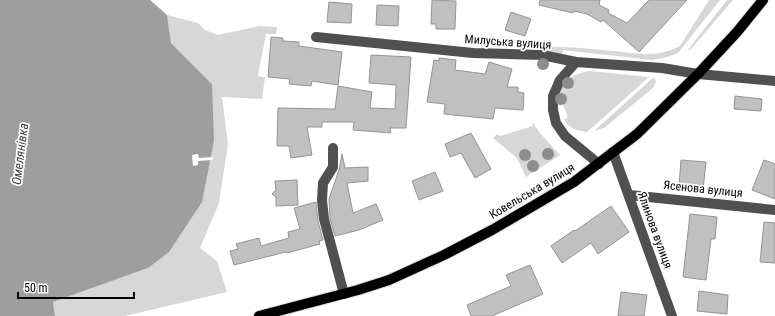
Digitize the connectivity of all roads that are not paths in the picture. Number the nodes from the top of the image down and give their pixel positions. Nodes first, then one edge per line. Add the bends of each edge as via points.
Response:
1 (763, 0) edge
2 (316, 38) dead end
3 (576, 62) junction
4 (698, 74) junction
5 (775, 81) edge
6 (333, 148) dead end
7 (613, 152) junction
8 (599, 164) junction
9 (629, 195) junction
10 (775, 210) edge
11 (344, 294) junction
12 (259, 316) edge
13 (672, 316) edge

1 - 4 main road, Ковельська вулиця
2 - 3 street, Милуська вулиця via 542,56
3 - 4 street, Милуська вулиця via 662,68
3 - 8 street via 560,80 554,96 556,122 565,136
4 - 5 street, Милуська вулиця
4 - 7 main road, Ковельська вулиця via 637,134
6 - 11 street via 333,167 323,183 322,200 324,218
7 - 8 main road, Ковельська вулиця
7 - 9 street, Ялинова вулиця
8 - 11 main road, Ковельська вулиця via 574,182 444,255 389,280
9 - 10 street, Ясенова вулиця
9 - 13 street, Ялинова вулиця
11 - 12 main road, Ковельська вулиця

